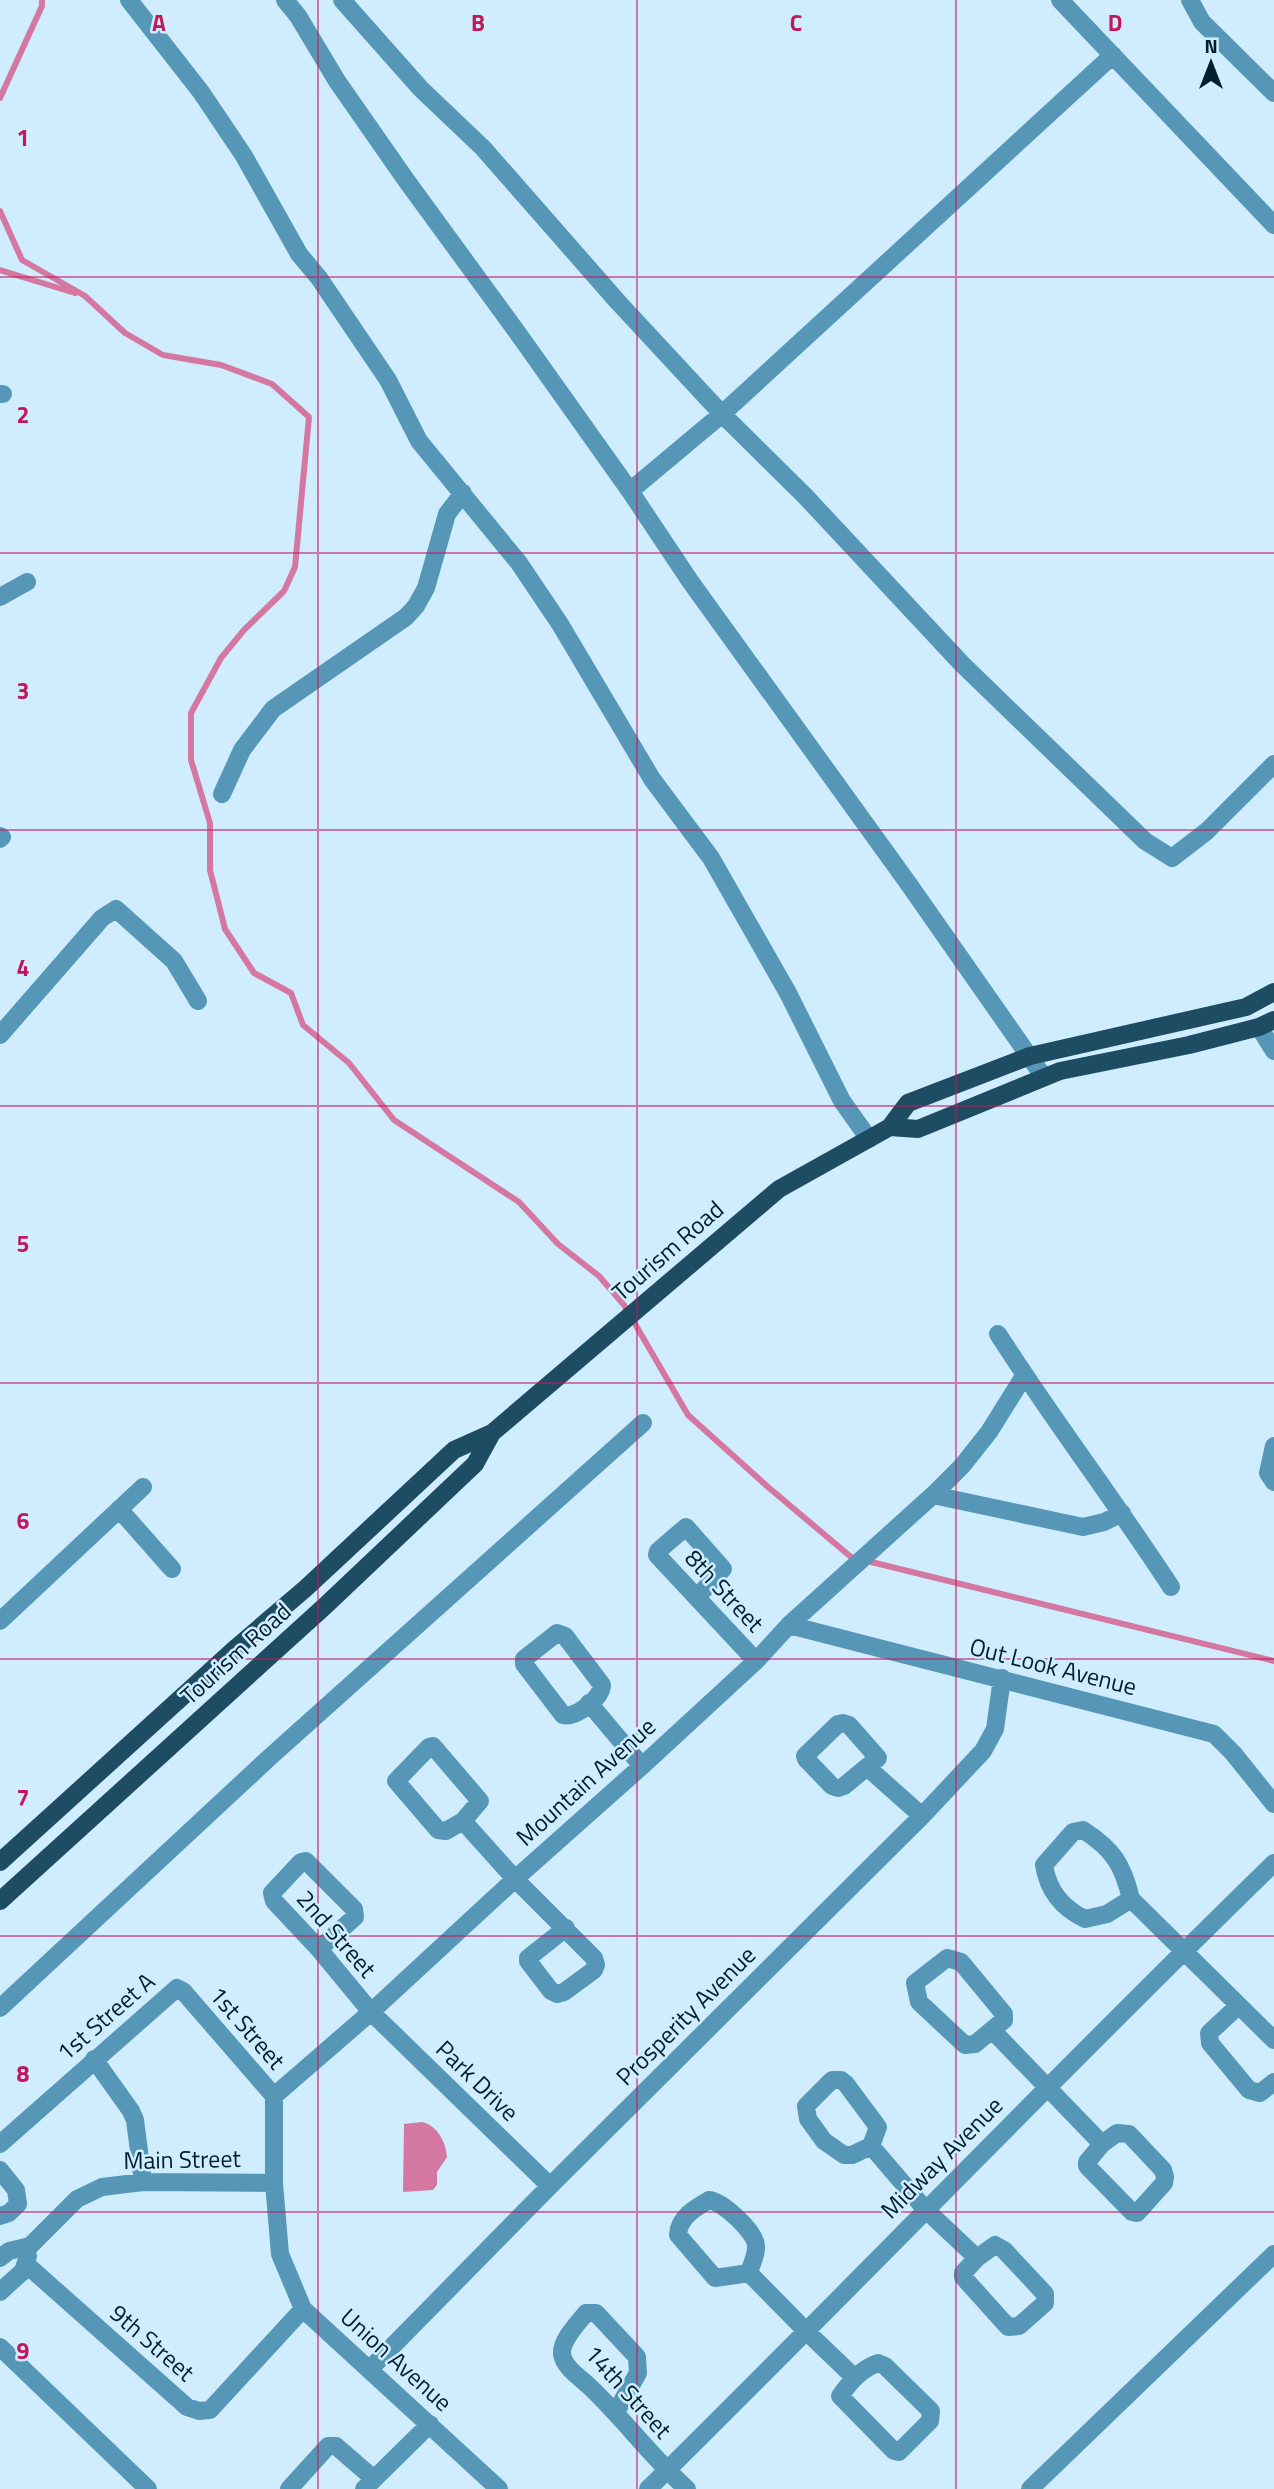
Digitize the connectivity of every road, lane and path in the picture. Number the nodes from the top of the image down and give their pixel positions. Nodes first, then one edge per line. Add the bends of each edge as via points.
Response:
1 (129, 0) edge
2 (285, 0) edge
3 (342, 0) edge
4 (1060, 0) edge
5 (1190, 0) edge
6 (1113, 55) junction
7 (1274, 93) edge
8 (1274, 225) edge
9 (722, 414) junction
10 (630, 491) junction
11 (463, 493) junction
12 (27, 582) dead end
13 (0, 597) edge
14 (1274, 764) edge
15 (222, 794) dead end
16 (1274, 992) edge
17 (198, 1002) dead end
18 (1266, 1023) edge
19 (0, 1035) edge
20 (1274, 1051) edge
21 (1030, 1056) junction
22 (1043, 1076) junction
23 (890, 1127) junction
24 (869, 1139) junction
25 (998, 1334) dead end
26 (1024, 1376) junction
27 (643, 1423) dead end
28 (492, 1433) junction
29 (1274, 1446) edge
30 (1274, 1482) edge
31 (143, 1487) dead end
32 (933, 1495) junction
33 (119, 1509) junction
34 (1122, 1513) junction
35 (172, 1569) dead end
36 (1171, 1587) dead end
37 (697, 1597) junction
38 (0, 1621) edge
39 (789, 1625) junction
40 (756, 1661) junction
41 (1002, 1678) junction
42 (589, 1703) junction
43 (642, 1766) junction
44 (868, 1768) dead end
45 (1274, 1804) edge
46 (922, 1816) junction
47 (463, 1821) junction
48 (0, 1862) edge
49 (1274, 1863) edge
50 (514, 1879) junction
51 (1131, 1899) junction
52 (0, 1901) edge
53 (566, 1928) junction
54 (319, 1950) junction
55 (1184, 1950) junction
56 (183, 1992) joint
57 (1238, 2006) junction
58 (0, 2008) edge
59 (371, 2012) junction
60 (993, 2031) junction
61 (1274, 2040) edge
62 (94, 2059) junction
63 (1274, 2082) edge
64 (1046, 2088) junction
65 (274, 2096) junction
66 (0, 2144) edge
67 (1102, 2144) junction
68 (871, 2146) junction
69 (0, 2170) edge
70 (144, 2182) junction
71 (274, 2183) junction
72 (550, 2186) junction
73 (925, 2209) junction
74 (0, 2216) edge
75 (30, 2246) junction
76 (1274, 2255) edge
77 (0, 2258) edge
78 (977, 2258) junction
79 (27, 2265) junction
80 (749, 2273) junction
81 (1, 2289) edge
82 (303, 2309) junction
83 (807, 2332) junction
84 (0, 2347) edge
85 (370, 2370) junction
86 (855, 2378) junction
87 (616, 2412) junction
88 (430, 2424) junction
89 (666, 2471) junction
90 (369, 2484) edge
91 (148, 2489) edge
92 (289, 2489) edge
93 (499, 2489) edge
94 (648, 2489) edge
95 (687, 2489) edge
96 (1030, 2489) edge

1 - 11 street via 244,156 299,254 388,380 419,441
2 - 10 street via 391,158
3 - 9 street via 421,89 483,148
4 - 6 street
5 - 7 street via 1202,22
6 - 8 street
6 - 9 street
9 - 10 street
9 - 14 street via 962,664 1154,847 1172,858
10 - 21 street
11 - 15 street via 447,514 426,588 416,606 407,617 273,709 242,750
11 - 24 street via 554,614 652,779 711,858 788,993 842,1101
12 - 13 street
16 - 21 main road, Tourism Road via 1246,1007
17 - 19 street via 174,961 116,909 102,918
18 - 20 street
18 - 22 main road, Tourism Road via 1189,1045
21 - 22 street
21 - 23 main road, Tourism Road via 908,1103
22 - 23 main road, Tourism Road via 918,1129
23 - 24 main road, Tourism Road
24 - 28 main road, Tourism Road via 779,1189
25 - 26 street
26 - 32 street, Mountain Avenue via 989,1432
26 - 34 street
27 - 58 street via 270,1757
28 - 48 main road, Tourism Road via 454,1450
28 - 52 main road, Tourism Road via 475,1464
29 - 30 street via 1268,1473
31 - 33 street
32 - 34 street via 1083,1527
32 - 39 street, Mountain Avenue
33 - 35 street
33 - 38 street
34 - 36 street
37 - 37 street, 8th Street via 657,1555 684,1528 723,1569
37 - 40 street, 8th Street
39 - 40 street, Mountain Avenue
39 - 41 street, Out Look Avenue
40 - 43 street, Mountain Avenue
41 - 45 street, Out Look Avenue via 1214,1734
41 - 46 street, Prosperity Avenue via 995,1728 983,1751
42 - 42 street via 602,1685 565,1636 557,1633 524,1659 525,1667 563,1715 572,1716
42 - 43 street
43 - 50 street, Mountain Avenue
44 - 46 street
46 - 72 street, Prosperity Avenue
47 - 47 street via 479,1805 479,1797 436,1748 429,1747 396,1783 438,1830 446,1831
47 - 50 street
49 - 55 street, Midway Avenue
50 - 53 street
50 - 59 street, Mountain Avenue
51 - 51 street via 1120,1862 1083,1830 1073,1832 1044,1865 1047,1881 1068,1911 1085,1919 1107,1914
51 - 55 street
53 - 53 street via 594,1958 594,1970 557,1994 528,1964 528,1958
54 - 54 street, 2nd Street via 274,1901 272,1893 306,1861 354,1909 355,1917
54 - 59 street, 2nd Street
55 - 57 street
55 - 64 street, Midway Avenue
56 - 62 street, 1st Street A via 177,1988 170,1993
56 - 65 street, 1st Street
57 - 61 street
57 - 63 street via 1209,2033 1210,2043 1249,2090 1260,2093
59 - 65 street, Mountain Avenue
59 - 72 street, Park Drive
60 - 60 street via 1003,2014 961,1962 947,1958 915,1983 919,2002 965,2045 975,2044
60 - 64 street
62 - 66 street, 1st Street A
62 - 70 street via 135,2120
64 - 67 street
64 - 73 street, Midway Avenue
65 - 71 street
67 - 67 street via 1117,2133 1129,2134 1163,2170 1164,2183 1137,2213 1088,2169 1087,2162
68 - 68 street via 878,2127 846,2084 832,2080 806,2106 808,2119 824,2141 844,2155
68 - 73 street
69 - 74 street via 16,2190 18,2204
70 - 71 street, Main Street
70 - 75 street, Main Street via 102,2187 77,2199
71 - 82 street, Union Avenue via 280,2254
72 - 85 street, Prosperity Avenue
73 - 78 street
73 - 83 street, Midway Avenue
75 - 77 street
75 - 79 street
76 - 96 street
78 - 78 street via 995,2245 1000,2247 1045,2294 1045,2304 1019,2326 1008,2327 963,2277
79 - 81 street
79 - 82 street, 9th Street via 187,2406 199,2411 210,2410
80 - 80 street via 756,2244 738,2219 714,2200 691,2210 678,2235 715,2278
80 - 83 street
82 - 85 street, Union Avenue
83 - 86 street
83 - 89 street, Midway Avenue
84 - 91 street
85 - 88 street, Union Avenue
86 - 86 street via 841,2398 894,2451 899,2452 930,2421 931,2411 884,2366 871,2365
87 - 87 street, 14th Street via 568,2366 562,2354 586,2313 596,2313 637,2357 638,2373
87 - 89 street, 14th Street
88 - 90 street
88 - 93 street, Union Avenue
89 - 94 street, Midway Avenue
89 - 95 street, 14th Street
90 - 92 street via 335,2446 328,2446

